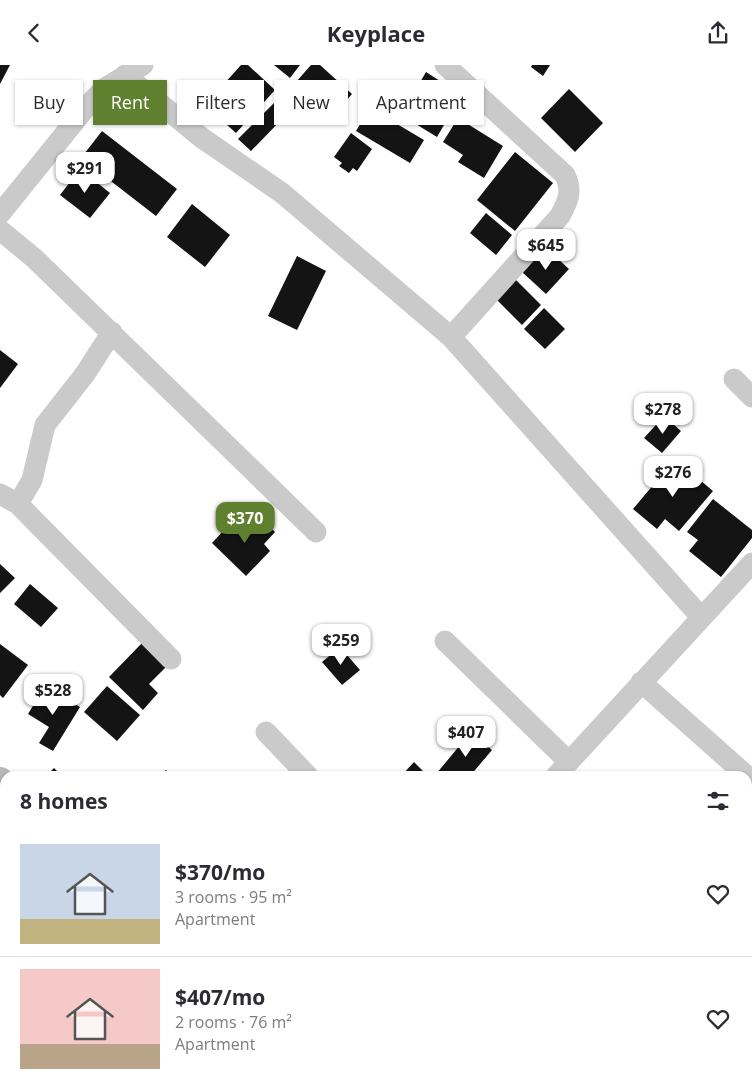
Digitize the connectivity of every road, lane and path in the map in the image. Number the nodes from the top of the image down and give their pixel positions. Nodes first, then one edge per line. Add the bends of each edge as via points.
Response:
1 (143, 65) edge
2 (445, 65) edge
3 (125, 75) junction
4 (0, 213) edge
5 (0, 230) edge
6 (112, 332) junction
7 (452, 337) junction
8 (734, 379) dead end
9 (752, 397) edge
10 (9, 499) edge
11 (316, 532) dead end
12 (752, 563) edge
13 (701, 617) junction
14 (445, 641) dead end
15 (171, 659) dead end
16 (641, 683) junction
17 (266, 733) dead end
18 (562, 769) edge
19 (303, 771) edge
20 (741, 771) edge

1 - 3 street
2 - 7 street via 565,175 570,185 569,199 560,216
3 - 4 street via 88,105
3 - 7 street via 202,138 282,193
5 - 6 street
6 - 10 street via 85,374 45,425 32,480
6 - 11 street
7 - 13 street
8 - 9 street
10 - 15 street
12 - 13 street
13 - 16 street
14 - 18 street
16 - 18 street
16 - 20 street
17 - 19 street

